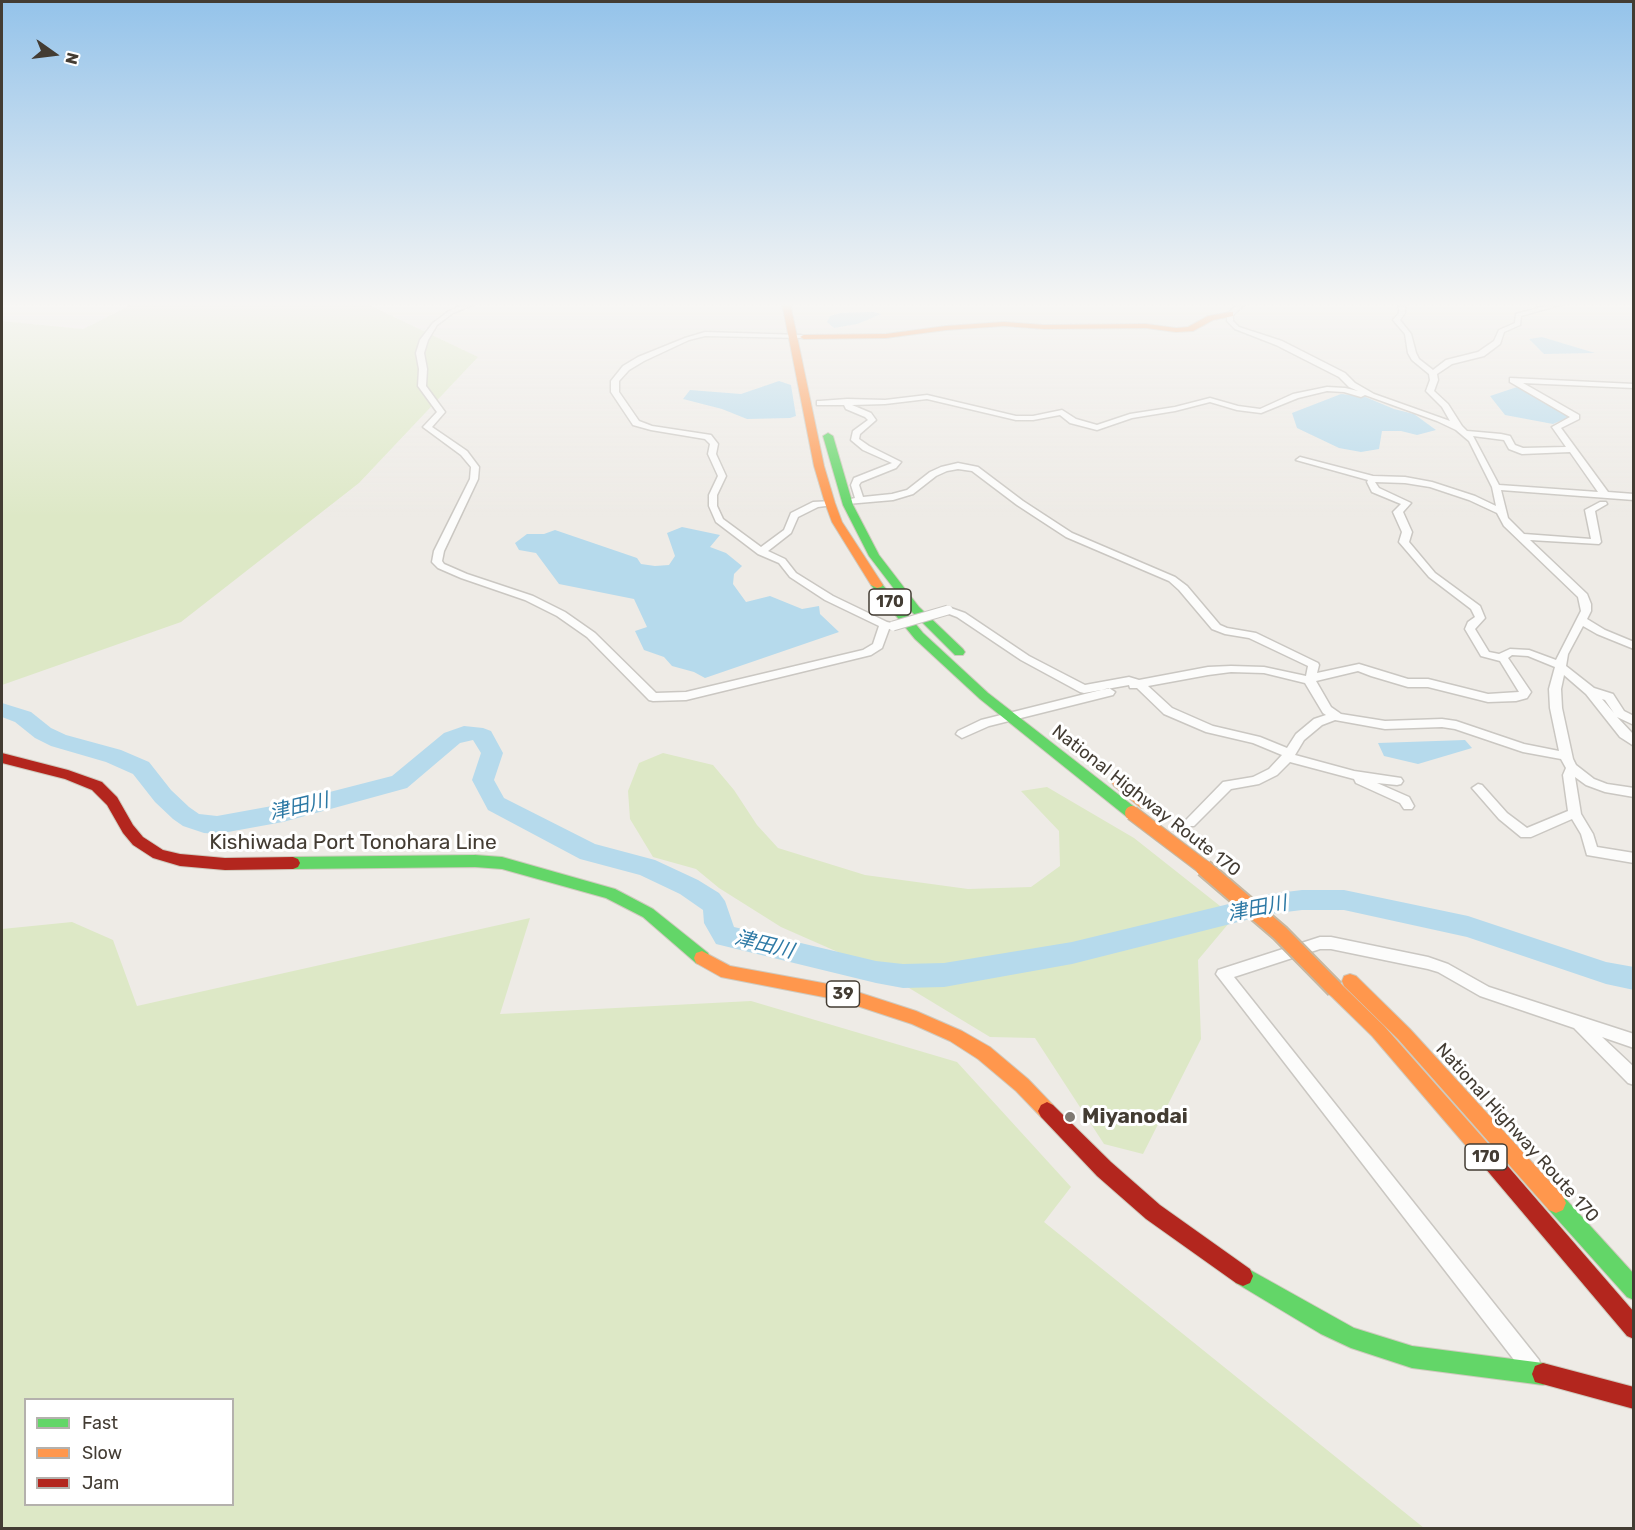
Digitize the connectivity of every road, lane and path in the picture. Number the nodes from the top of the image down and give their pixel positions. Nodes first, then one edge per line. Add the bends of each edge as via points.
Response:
1 (423, 374) edge
2 (622, 374) edge
3 (804, 374) edge
4 (811, 374) edge
5 (1341, 374) edge
6 (1433, 374) edge
7 (1634, 386) edge
8 (1378, 398) junction
9 (847, 401) junction
10 (820, 403) junction
11 (1463, 430) junction
12 (1572, 449) junction
13 (1300, 460) dead end
14 (1373, 479) junction
15 (1496, 487) junction
16 (1634, 497) edge
17 (1604, 499) junction
18 (854, 501) junction
19 (830, 503) junction
20 (1502, 512) junction
21 (1521, 537) junction
22 (761, 552) junction
23 (1581, 620) junction
24 (889, 626) junction
25 (1634, 646) edge
26 (1503, 658) junction
27 (971, 664) dead end
28 (1560, 666) junction
29 (1311, 680) junction
30 (1139, 684) junction
31 (995, 686) dead end
32 (1590, 691) junction
33 (1027, 713) junction
34 (1335, 716) junction
35 (1009, 718) junction
36 (1634, 721) edge
37 (962, 734) dead end
38 (1634, 742) edge
39 (1289, 755) junction
40 (1084, 757) dead end
41 (2, 758) edge
42 (1569, 762) junction
43 (1346, 773) junction
44 (1111, 777) dead end
45 (1396, 781) dead end
46 (1478, 788) dead end
47 (1634, 793) edge
48 (1408, 806) dead end
49 (1150, 808) dead end
50 (1575, 814) junction
51 (1184, 827) joint
52 (1634, 858) edge
53 (1221, 863) dead end
54 (1303, 935) dead end
55 (1326, 957) dead end
56 (1345, 976) dead end
57 (1578, 1024) junction
58 (1634, 1041) edge
59 (1634, 1078) edge
60 (1634, 1290) edge
61 (1634, 1329) edge
62 (1536, 1372) junction
63 (1634, 1398) edge

1 - 24 street via 422,386 441,412 427,427 464,453 475,467 474,479 437,562 561,614 591,635 653,697 686,696 867,653 878,646
2 - 22 street via 614,387 636,423 708,436 714,444 712,454 722,476 713,495 713,506 719,519
3 - 19 main road, National Highway Route 170 / 170 via 819,466
4 - 10 main road, National Highway Route 170 / 170
5 - 8 street
6 - 11 street via 1430,391
7 - 12 street via 1512,380 1575,417 1556,427
8 - 9 street via 1327,388 1261,411 1210,400 1130,416 1097,428 1072,421 1062,412 1016,418 927,397
8 - 11 street via 1440,418
9 - 10 street
9 - 18 street via 849,407 872,420 856,433 855,440 897,462 857,480
10 - 18 main road, National Highway Route 170 / 170 via 834,462
11 - 12 street via 1501,436 1522,451
11 - 15 street via 1479,451
12 - 17 street
13 - 14 street
14 - 20 street via 1432,484
14 - 26 street via 1375,490 1407,504 1398,512 1407,532 1404,542 1432,575 1476,608 1480,618 1470,629 1485,654
15 - 17 street
15 - 20 street
16 - 17 street
17 - 21 street via 1590,510 1596,542
18 - 27 main road, National Highway Route 170 / 170 via 874,556 915,609
18 - 29 street via 910,492 944,468 975,469 1069,534 1172,579 1216,627 1252,635 1314,665
19 - 22 street via 816,504 794,515 788,531
19 - 35 main road, National Highway Route 170 / 170 via 869,575 897,611
20 - 21 street via 1507,524
21 - 23 street via 1583,596 1586,610
22 - 24 street via 782,561 793,575 829,598
23 - 25 street
23 - 28 street
24 - 30 street, bridge via 948,610 1084,689 1129,681
26 - 28 street via 1510,652 1529,653
26 - 29 street via 1525,692 1522,695 1488,698 1428,683 1408,683 1359,667
28 - 32 street
28 - 42 street via 1556,708
29 - 30 street via 1264,670 1231,669
29 - 34 street via 1327,710
30 - 33 street
30 - 39 street via 1168,711
31 - 33 main road, National Highway Route 170
32 - 36 street via 1610,697 1620,714
32 - 38 street
33 - 35 street
33 - 40 main road, National Highway Route 170
34 - 39 street via 1308,729
34 - 42 street via 1385,725 1456,725
35 - 37 street
35 - 61 main road, National Highway Route 170 / 170, bridge via 1224,883 1280,933 1378,1031
39 - 43 street
39 - 51 street via 1273,772 1255,781 1227,785
41 - 62 main road, Kishiwada Port Tonohara Line / 39 via 97,786 112,801 138,842 158,854 180,860 225,864 502,863 610,893 648,913 698,956 727,972 839,993 916,1018 956,1036 984,1053 1022,1085 1104,1169 1153,1212 1231,1269 1328,1327 1412,1357
42 - 47 street via 1590,782
42 - 50 street
43 - 45 street
43 - 48 street via 1405,800
44 - 49 main road, National Highway Route 170
46 - 50 street via 1526,834
50 - 52 street via 1592,851
51 - 53 main road, National Highway Route 170
54 - 55 main road
56 - 60 main road, National Highway Route 170 / 170 via 1404,1034
57 - 58 street
57 - 59 street
57 - 62 street via 1485,992 1428,963 1331,943 1320,943 1223,974
62 - 63 main road, Kishiwada Port Tonohara Line / 39

